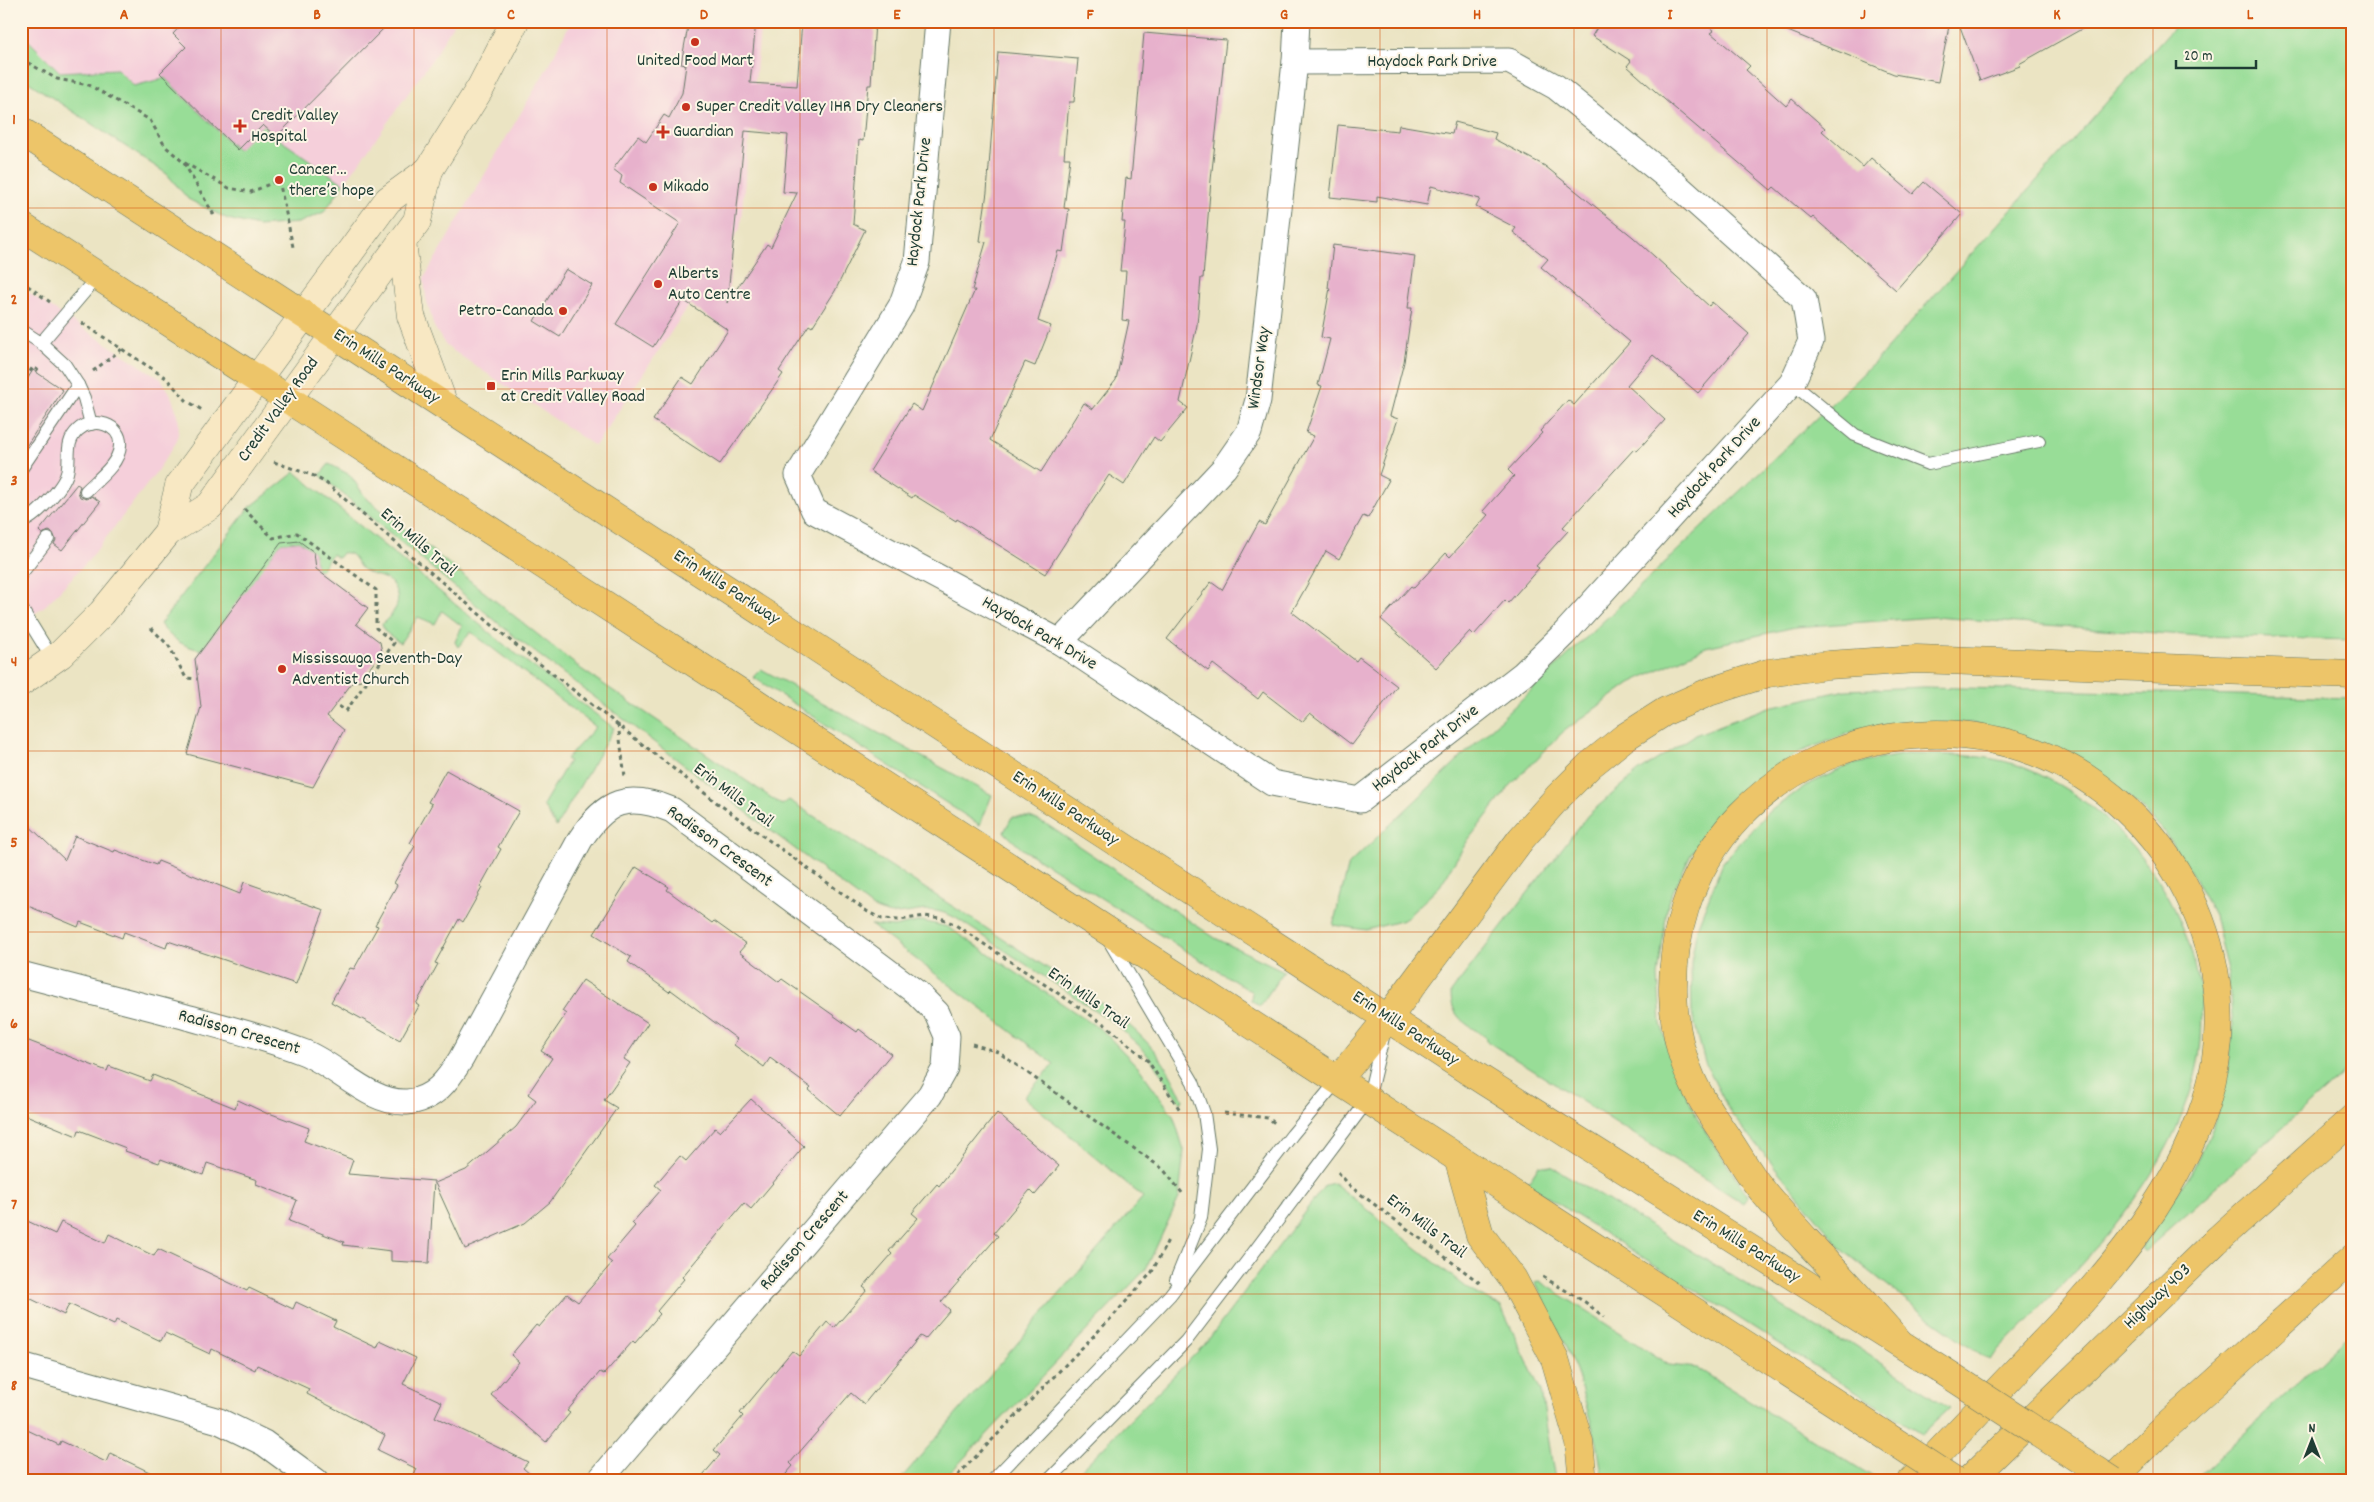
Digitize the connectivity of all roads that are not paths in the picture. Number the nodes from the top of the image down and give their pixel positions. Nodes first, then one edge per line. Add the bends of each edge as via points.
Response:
1 (515, 21) edge
2 (938, 21) edge
3 (1297, 21) edge
4 (1295, 62) junction
5 (21, 131) edge
6 (428, 170) junction
7 (21, 226) edge
8 (402, 242) junction
9 (98, 276) junction
10 (304, 314) junction
11 (21, 330) edge
12 (335, 334) junction
13 (40, 343) junction
14 (257, 378) junction
15 (1792, 382) junction
16 (78, 385) junction
17 (288, 399) junction
18 (444, 405) junction
19 (91, 424) junction
20 (2039, 441) dead end
21 (21, 469) edge
22 (86, 491) dead end
23 (21, 522) edge
24 (168, 532) junction
25 (48, 539) dead end
26 (21, 574) edge
27 (21, 608) edge
28 (1060, 642) junction
29 (52, 660) junction
30 (2353, 674) edge
31 (21, 682) edge
32 (1101, 926) junction
33 (21, 974) edge
34 (1388, 1018) junction
35 (1338, 1080) junction
36 (1368, 1100) junction
37 (2353, 1118) edge
38 (1458, 1158) junction
39 (2353, 1258) edge
40 (1170, 1295) junction
41 (1899, 1342) junction
42 (21, 1365) edge
43 (2157, 1435) junction
44 (316, 1481) edge
45 (599, 1481) edge
46 (992, 1481) edge
47 (1048, 1481) edge
48 (1582, 1481) edge
49 (1912, 1481) edge
50 (1955, 1481) edge
51 (1968, 1481) edge
52 (2112, 1481) edge
53 (2126, 1481) edge

1 - 6 street, Credit Valley Road via 481,86
2 - 28 street, Haydock Park Drive via 917,262 901,306 798,475 814,511
3 - 4 street, Windsor Way
4 - 15 street, Haydock Park Drive via 1509,62 1556,86 1672,181 1804,299 1811,340
4 - 28 street, Windsor Way via 1258,400 1249,432 1224,468
5 - 10 main road, Erin Mills Parkway
6 - 8 street, Credit Valley Road via 418,221
6 - 10 street, Credit Valley Road via 388,200
7 - 9 main road
8 - 12 street, Credit Valley Road
8 - 18 street via 411,316
9 - 13 lane
9 - 14 main road
10 - 12 main road, Erin Mills Parkway
10 - 14 street, Credit Valley Road
11 - 13 lane
12 - 17 street, Credit Valley Road
12 - 18 main road, Erin Mills Parkway
13 - 16 lane via 65,365
14 - 17 main road
14 - 24 street, Credit Valley Road via 179,486
15 - 20 lane via 1855,435 1928,464
15 - 28 street, Haydock Park Drive via 1564,634 1523,674 1360,800 1272,783
16 - 19 lane
16 - 21 lane
17 - 24 street, Credit Valley Road via 210,506
17 - 32 main road
18 - 34 main road, Erin Mills Parkway
19 - 22 lane via 100,423 118,433 120,449 117,459
19 - 23 lane via 71,438 66,476 40,512
24 - 29 street, Credit Valley Road via 102,613
25 - 26 lane
27 - 29 lane
29 - 31 street, Credit Valley Road
30 - 34 main road via 1918,659 1768,673 1709,692 1666,711 1625,737 1558,797 1521,839
32 - 35 main road
32 - 40 lane via 1193,1082 1204,1113 1209,1149 1201,1218
33 - 45 street, Radisson Crescent via 272,1040 316,1056 368,1090 387,1098 407,1102 428,1097 446,1083 461,1059 593,820 610,806 628,800 653,802 680,816 917,992 937,1013 947,1036 945,1068 930,1095
34 - 35 main road
34 - 36 lane
34 - 41 main road, Erin Mills Parkway
35 - 36 main road
35 - 40 lane
36 - 38 main road
36 - 47 lane via 1186,1341
37 - 51 main road, Highway 403 via 2215,1242
38 - 48 main road via 1480,1235 1513,1279 1556,1359 1579,1442
38 - 50 main road, bridge
39 - 43 main road
40 - 46 lane
41 - 49 main road via 1762,1192 1711,1115 1691,1078 1676,1033 1673,973 1680,925 1694,880 1716,844 1760,795 1800,769 1848,747 1920,735 1963,736 2034,752 2072,770 2138,822 2168,858 2200,919 2213,956 2217,993 2217,1056 2206,1102 2182,1162 2134,1238 2071,1314
41 - 52 main road, Erin Mills Parkway, bridge
42 - 44 street via 219,1421 264,1443
43 - 52 main road
43 - 53 main road

